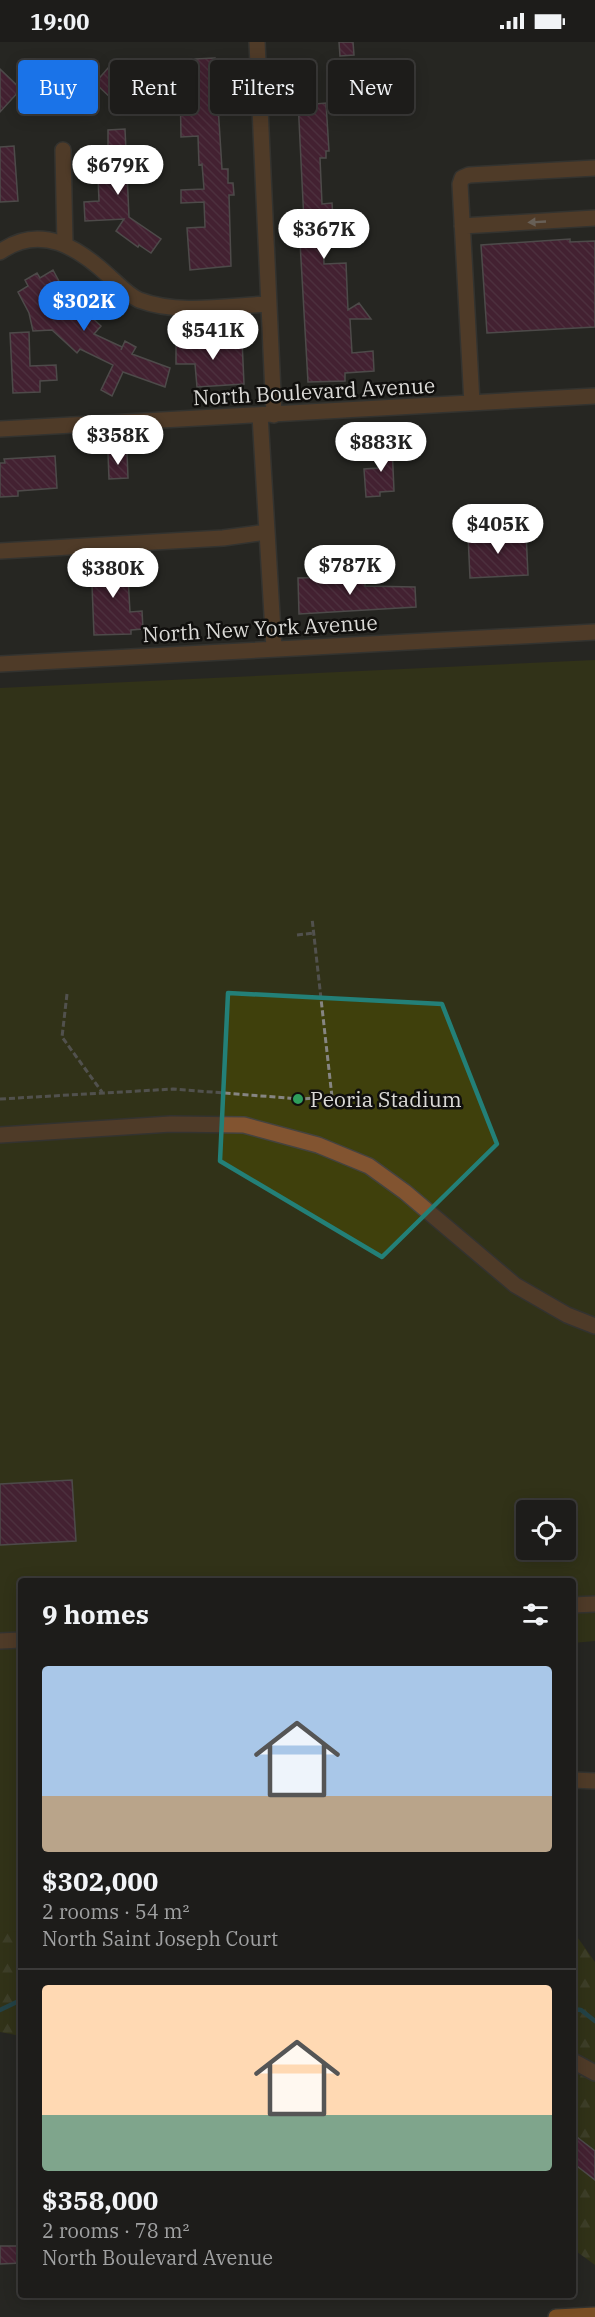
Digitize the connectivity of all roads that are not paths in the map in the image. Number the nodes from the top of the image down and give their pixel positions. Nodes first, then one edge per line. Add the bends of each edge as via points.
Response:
1 (257, 42) edge
2 (63, 150) dead end
3 (595, 168) edge
4 (595, 218) edge
5 (462, 226) junction
6 (65, 244) junction
7 (0, 252) edge
8 (268, 304) junction
9 (595, 396) edge
10 (472, 403) junction
11 (267, 415) junction
12 (0, 429) edge
13 (267, 532) junction
14 (0, 551) edge
15 (595, 632) edge
16 (273, 648) junction
17 (0, 664) edge
18 (0, 1135) edge
19 (595, 1326) edge
20 (595, 1604) edge
21 (576, 1605) edge
22 (18, 1640) edge
23 (0, 1641) edge
24 (576, 1780) edge
25 (595, 1781) edge
26 (576, 2063) edge
27 (595, 2073) edge
28 (595, 2315) edge
29 (556, 2317) edge

1 - 8 street
2 - 6 street
3 - 5 street via 462,178
4 -> 5 street
5 - 10 street
6 - 7 street via 30,240
6 - 8 street via 88,257 138,300 174,309
8 - 11 street
9 - 10 street, North Boulevard Avenue
10 - 11 street, North Boulevard Avenue
11 - 12 street, North Boulevard Avenue
11 - 13 street
13 - 14 street
13 - 16 street
15 - 16 street, North New York Avenue
16 - 17 street, North New York Avenue
18 - 19 street via 171,1124 244,1125 318,1145 369,1166 515,1285
20 - 21 street
22 - 23 street
24 - 25 street
26 - 27 street
28 - 29 main road

